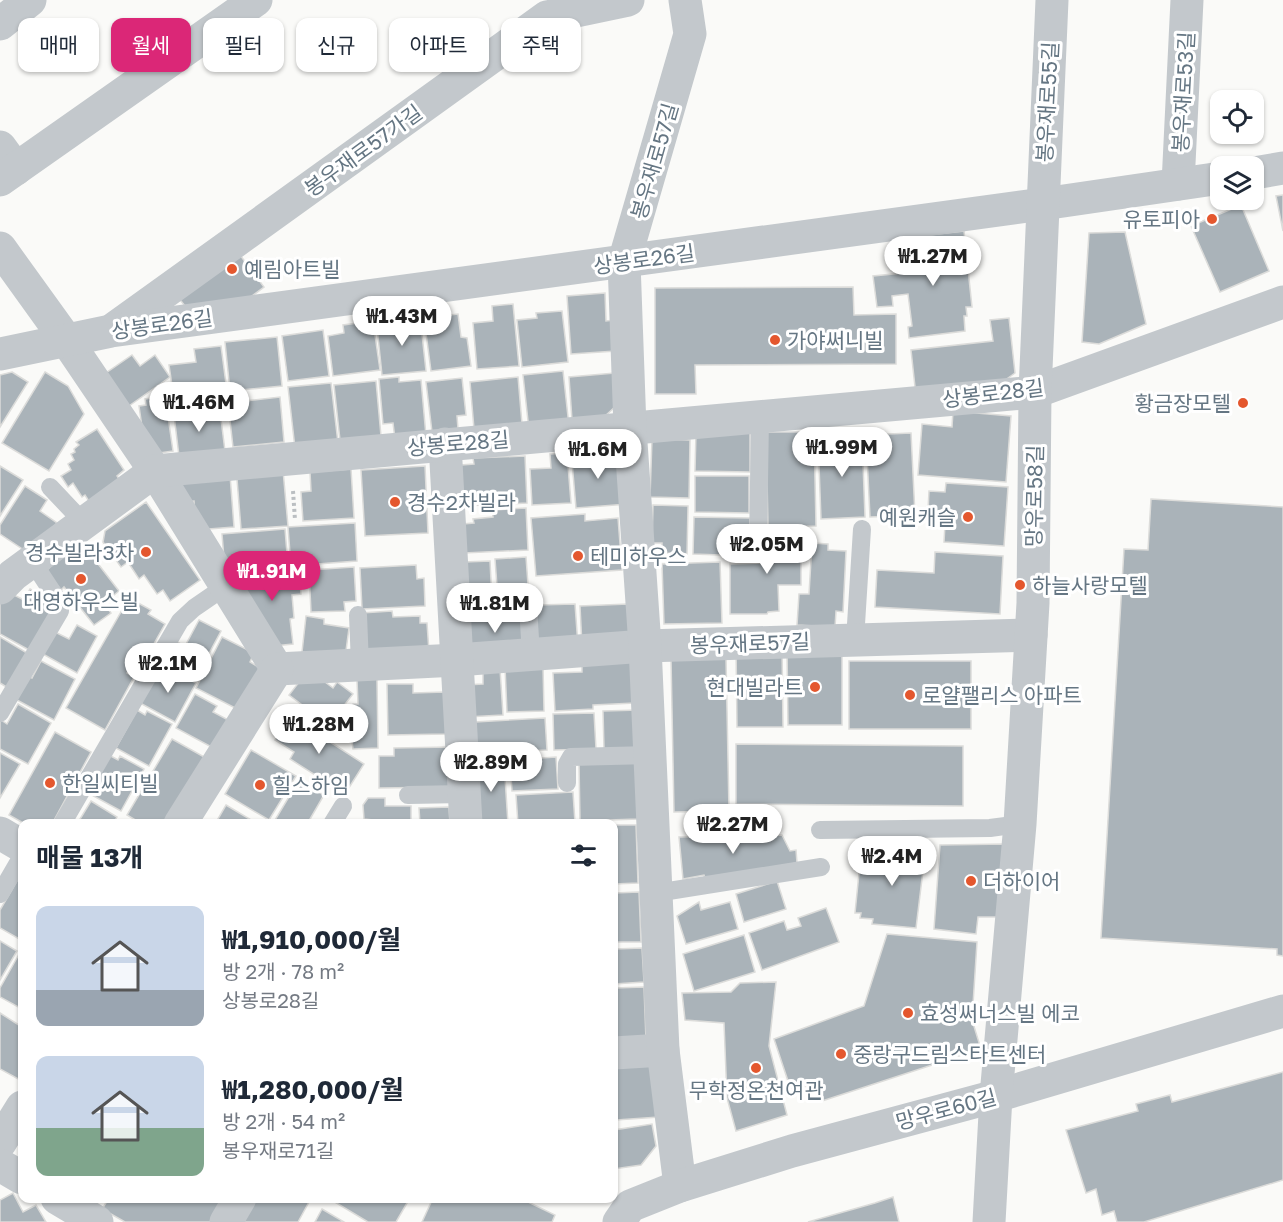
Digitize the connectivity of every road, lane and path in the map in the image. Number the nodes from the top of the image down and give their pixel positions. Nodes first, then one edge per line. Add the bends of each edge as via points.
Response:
1 (30, 0) edge
2 (256, 0) edge
3 (628, 0) edge
4 (685, 0) edge
5 (1052, 0) edge
6 (1187, 0) edge
7 (0, 24) edge
8 (6, 165) edge
9 (1283, 168) edge
10 (1264, 171) edge
11 (1210, 180) edge
12 (1178, 184) junction
13 (1043, 204) junction
14 (0, 248) edge
15 (624, 262) junction
16 (1283, 302) edge
17 (111, 331) junction
18 (67, 341) junction
19 (0, 354) edge
20 (1035, 392) junction
21 (760, 417) junction
22 (630, 428) junction
23 (445, 444) junction
24 (155, 471) junction
25 (50, 487) dead end
26 (84, 523) junction
27 (862, 529) dead end
28 (758, 548) dead end
29 (32, 561) junction
30 (226, 586) junction
31 (0, 588) edge
32 (528, 606) dead end
33 (358, 615) dead end
34 (1031, 635) junction
35 (855, 640) junction
36 (645, 646) junction
37 (531, 655) junction
38 (457, 660) junction
39 (360, 665) junction
40 (277, 669) junction
41 (0, 713) edge
42 (650, 755) junction
43 (567, 783) dead end
44 (408, 795) dead end
45 (343, 806) dead end
46 (465, 809) edge
47 (65, 819) edge
48 (183, 819) edge
49 (335, 819) edge
50 (1020, 824) junction
51 (820, 830) dead end
52 (0, 833) edge
53 (18, 844) edge
54 (18, 863) edge
55 (821, 867) dead end
56 (656, 893) junction
57 (0, 894) edge
58 (1283, 1011) edge
59 (663, 1050) junction
60 (618, 1053) edge
61 (996, 1096) junction
62 (18, 1114) edge
63 (0, 1143) edge
64 (0, 1165) edge
65 (18, 1176) edge
66 (680, 1186) junction
67 (65, 1203) edge
68 (237, 1203) edge
69 (621, 1208) edge
70 (97, 1222) edge
71 (226, 1222) edge
72 (989, 1222) edge

1 - 7 street
2 - 8 street
3 - 17 street, 봉우재로57가길 via 547,17
4 - 15 street, 봉우재로57길 via 690,34
5 - 13 street, 봉우재로55길
6 - 12 street, 봉우재로53길
9 - 10 street
11 - 12 street, 상봉로26길
12 - 13 street, 상봉로26길
13 - 15 street, 상봉로26길
13 - 20 street, 망우로58길
14 - 18 street
15 - 17 street, 상봉로26길
15 - 22 street, 봉우재로57길
16 - 20 street, 상봉로28길
17 - 18 street, 상봉로26길
18 - 19 street, 상봉로26길
18 - 24 street
20 - 21 street, 상봉로28길
20 - 34 street, 망우로58길
21 - 22 street, 상봉로28길
21 - 28 lane
22 - 23 street, 상봉로28길
22 - 36 street, 봉우재로57길
23 - 24 street, 상봉로28길
23 - 38 street
24 - 26 street
24 - 30 street
25 - 26 lane
26 - 29 street
27 - 35 lane
29 - 31 street
29 - 41 lane via 60,602 60,611
30 - 40 street
30 - 47 lane via 180,621
32 - 37 lane
33 - 39 lane
34 - 35 street, 봉우재로57길
34 - 50 street, 망우로58길
35 - 36 street, 봉우재로57길
36 - 37 street, 봉우재로57길
36 - 42 street, 봉우재로57길
37 - 38 street, 봉우재로57길
38 - 39 street
38 - 46 street
39 - 40 street
40 - 48 street
42 - 43 lane via 571,757
42 - 56 street, 봉우재로57길
44 - 46 lane
45 - 49 lane
50 - 51 lane via 990,828
50 - 61 street, 망우로58길
52 - 53 street
54 - 57 lane
55 - 56 lane
56 - 59 street, 봉우재로57길
58 - 61 street, 망우로60길
59 - 60 street
59 - 66 street, 봉우재로57길
61 - 66 street, 망우로60길
61 - 72 street, 망우로58길
62 - 63 street
64 - 65 street
66 - 69 street, 망우로60길
67 - 70 street
68 - 71 street

